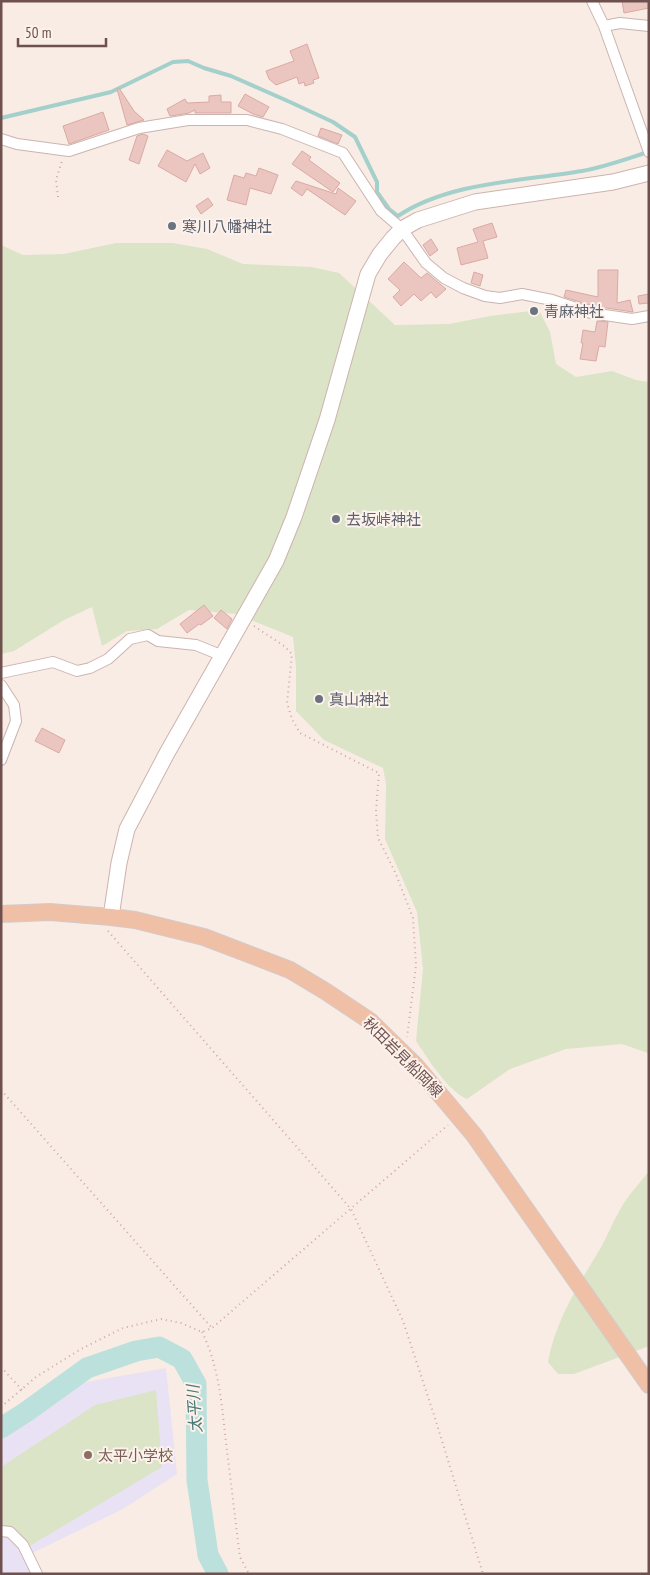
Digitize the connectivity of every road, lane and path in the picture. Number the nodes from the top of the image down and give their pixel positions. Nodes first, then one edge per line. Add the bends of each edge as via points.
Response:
1 (592, 1) edge
2 (604, 26) junction
3 (649, 26) edge
4 (1, 139) edge
5 (64, 151) junction
6 (649, 152) edge
7 (649, 173) edge
8 (58, 197) dead end
9 (402, 229) junction
10 (649, 316) edge
11 (244, 620) junction
12 (223, 656) junction
13 (1, 673) edge
14 (1, 686) edge
15 (1, 760) edge
16 (1, 914) edge
17 (103, 917) junction
18 (405, 1056) junction
19 (1, 1090) edge
20 (459, 1116) junction
21 (351, 1209) junction
22 (212, 1328) junction
23 (202, 1332) junction
24 (1, 1367) edge
25 (649, 1385) edge
26 (22, 1390) junction
27 (1, 1407) edge
28 (1, 1531) edge
29 (37, 1574) edge
30 (249, 1574) edge
31 (484, 1574) edge

1 - 2 street
2 - 3 street via 620,23
2 - 6 street
4 - 5 street
5 - 8 path via 56,180
5 - 9 street via 139,128 188,120 246,120 343,154 381,211
7 - 9 street via 614,182 476,202 418,220
9 - 10 street via 426,263 444,278 485,296 500,298 522,294 591,313 632,319
9 - 11 street via 368,274 327,420 294,517 276,561
11 - 12 street
11 - 18 path via 292,654 287,703 300,733 379,773 378,838 413,918 416,966
12 - 13 street via 196,645 158,641 148,635 130,638 108,659 90,668 77,671 53,662
12 - 17 street via 127,829
14 - 15 street via 14,706 16,721
16 - 17 main road, 秋田岩見船岡線 via 50,912
17 - 18 main road, 秋田岩見船岡線 via 135,920 204,937 290,970 370,1021
17 - 21 path via 124,951
18 - 20 main road, 秋田岩見船岡線
19 - 22 path
20 - 21 path
20 - 25 main road, 秋田岩見船岡線
21 - 22 path
21 - 31 path via 403,1321
22 - 23 path
23 - 26 path via 161,1319 122,1328 81,1349 36,1377
23 - 30 path via 216,1372 240,1557
24 - 26 path
26 - 27 path
28 - 29 street via 10,1532 23,1545

